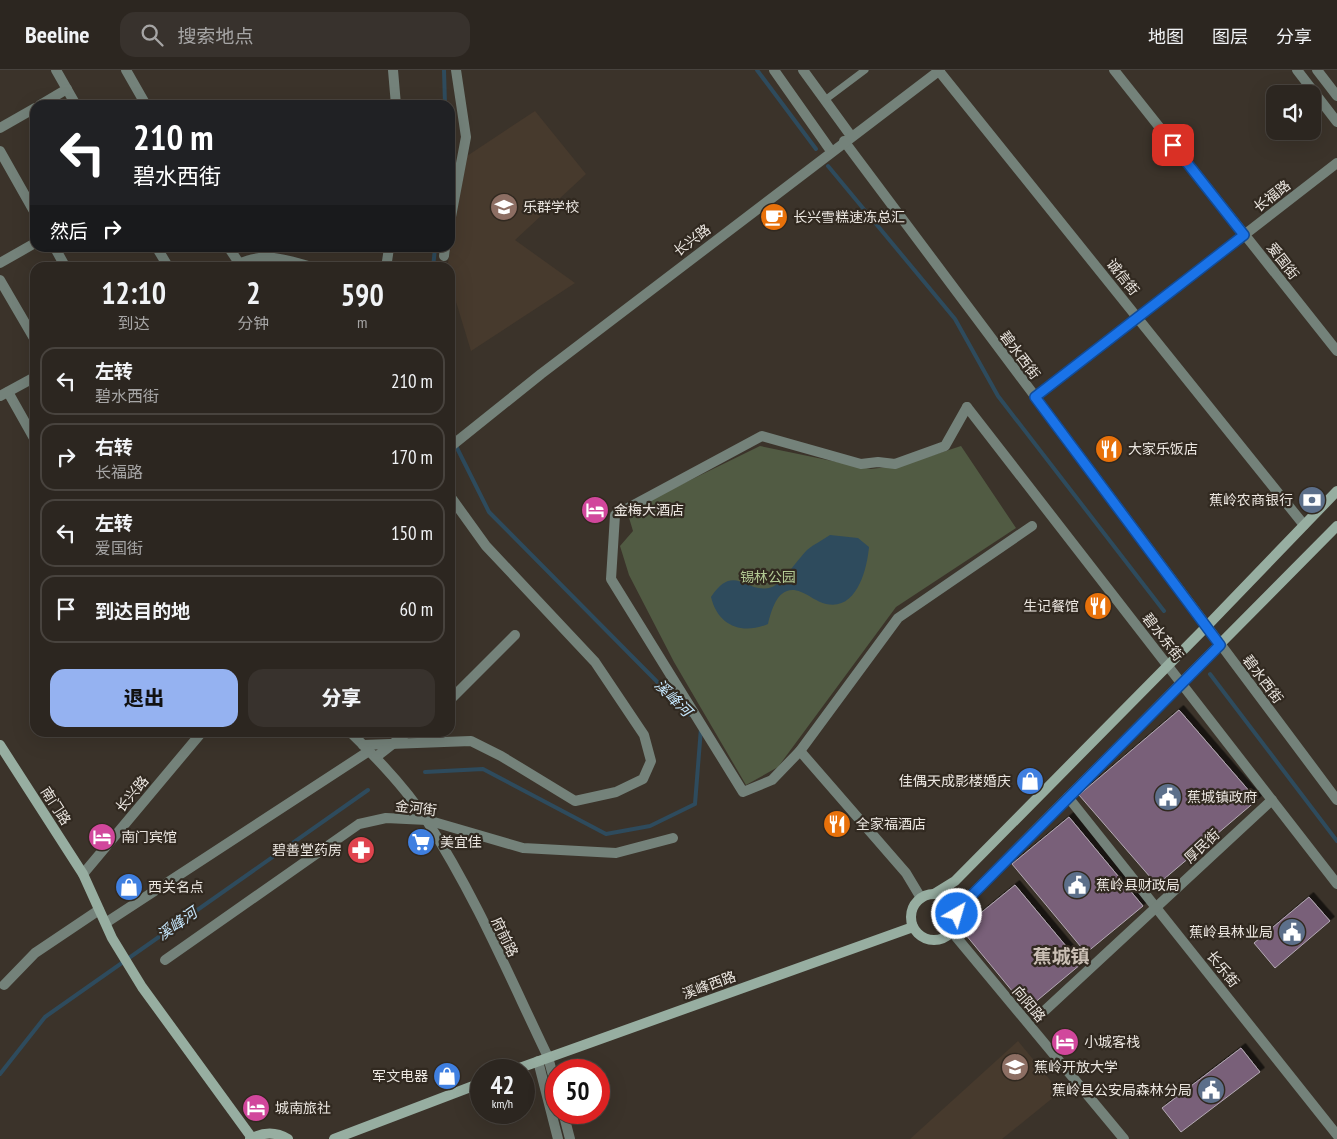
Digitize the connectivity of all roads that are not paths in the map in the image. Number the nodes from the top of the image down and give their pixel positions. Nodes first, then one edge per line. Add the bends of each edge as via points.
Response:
1 (56, 70) edge
2 (126, 70) edge
3 (393, 70) edge
4 (456, 70) edge
5 (774, 70) edge
6 (865, 70) edge
7 (940, 70) edge
8 (1114, 70) edge
9 (1297, 70) edge
10 (1317, 70) edge
11 (807, 71) edge
12 (67, 89) junction
13 (1337, 96) edge
14 (48, 100) edge
15 (73, 100) edge
16 (143, 100) edge
17 (396, 100) edge
18 (826, 100) junction
19 (30, 111) edge
20 (1337, 122) edge
21 (0, 128) edge
22 (848, 138) junction
23 (0, 151) edge
24 (831, 151) junction
25 (1337, 163) edge
26 (455, 196) edge
27 (30, 204) edge
28 (1244, 235) junction
29 (30, 246) edge
30 (247, 262) edge
31 (296, 262) edge
32 (0, 263) edge
33 (0, 280) edge
34 (1138, 318) junction
35 (30, 331) edge
36 (1337, 351) edge
37 (30, 380) edge
38 (4, 394) edge
39 (1035, 397) junction
40 (30, 433) edge
41 (455, 443) edge
42 (1337, 491) edge
43 (455, 503) edge
44 (1304, 525) junction
45 (1032, 526) dead end
46 (1337, 526) edge
47 (1206, 627) junction
48 (515, 635) dead end
49 (1220, 645) junction
50 (455, 695) edge
51 (198, 737) edge
52 (355, 737) edge
53 (401, 737) edge
54 (392, 743) junction
55 (0, 744) edge
56 (369, 751) junction
57 (800, 751) junction
58 (1068, 797) junction
59 (1272, 800) junction
60 (1337, 800) edge
61 (427, 820) junction
62 (673, 838) dead end
63 (83, 874) junction
64 (1337, 884) edge
65 (934, 894) junction
66 (921, 898) junction
67 (1156, 908) junction
68 (99, 910) junction
69 (957, 914) junction
70 (107, 922) junction
71 (913, 927) junction
72 (952, 932) junction
73 (165, 960) dead end
74 (4, 984) dead end
75 (1041, 1014) dead end
76 (548, 1057) junction
77 (538, 1061) junction
78 (535, 1062) edge
79 (470, 1087) edge
80 (566, 1124) edge
81 (1337, 1135) edge
82 (251, 1138) edge
83 (288, 1139) edge
84 (334, 1139) edge
85 (558, 1139) edge
86 (570, 1139) edge
87 (1124, 1139) edge

1 - 12 street
2 - 16 street
3 - 17 street
4 - 26 street via 466,138
5 - 24 street
6 - 18 lane
7 - 22 street, 长兴路
7 - 34 street, 诚信街
8 - 28 street, 爱国街
9 - 20 street
10 - 13 street
11 - 18 street, 碧水西街
12 - 14 street
12 - 15 street
18 - 22 street, 碧水西街
19 - 21 street
22 - 24 street, 长兴路
22 - 39 street, 碧水西街
23 - 27 street
24 - 41 street, 长兴路
25 - 28 street, 长福路
28 - 34 street, 长福路
28 - 36 street, 爱国街
29 - 32 street
30 - 31 street via 276,256
33 - 35 street
34 - 39 street, 长福路
34 - 44 street, 诚信街
37 - 38 street
38 - 40 street
39 - 47 street, 碧水西街
42 - 44 main road
43 - 54 street via 486,546 596,662 644,735 652,761 643,779 616,792 575,801 470,741
44 - 47 main road
45 - 57 street via 898,618
46 - 49 main road
47 - 49 street, 碧水西街
47 - 65 main road via 955,881
48 - 50 street
49 - 58 main road
49 - 60 street, 碧水西街
51 - 63 street, 长兴路
52 - 56 street
53 - 54 street
54 - 56 street
54 - 56 street
55 - 63 main road, 南门路
56 - 61 street, 府前路 via 385,766
56 - 70 street
57 - 59 street, 碧水东街 via 772,780 743,792 611,579 615,515 762,436 861,464 895,464 944,446 967,407
57 - 66 street via 906,872
58 - 67 street, 长乐街
58 - 69 main road
59 - 64 street, 碧水东街
59 - 67 street, 厚民街
61 - 62 street, 金河街 via 523,848 616,853
61 - 73 street, 金河街 via 386,818 359,824
61 - 76 street, 府前路 via 467,892
63 - 68 main road, 南门路
65 - 66 main road
65 - 69 main road via 952,902
66 - 71 main road via 911,914
67 - 75 street, 厚民街
67 - 81 street, 长乐街
68 - 70 main road, 南门路
68 - 74 street via 35,953
69 - 72 main road
70 - 82 main road, 南门路 via 112,938 142,987
71 - 72 main road via 928,940 941,939
71 - 76 main road, 溪峰西路
72 - 87 street, 向阳路
76 - 77 main road, 溪峰西路
77 - 78 main road, 溪峰西路
77 - 85 street
79 - 84 main road
80 - 86 street
82 - 83 main road via 275,1133

